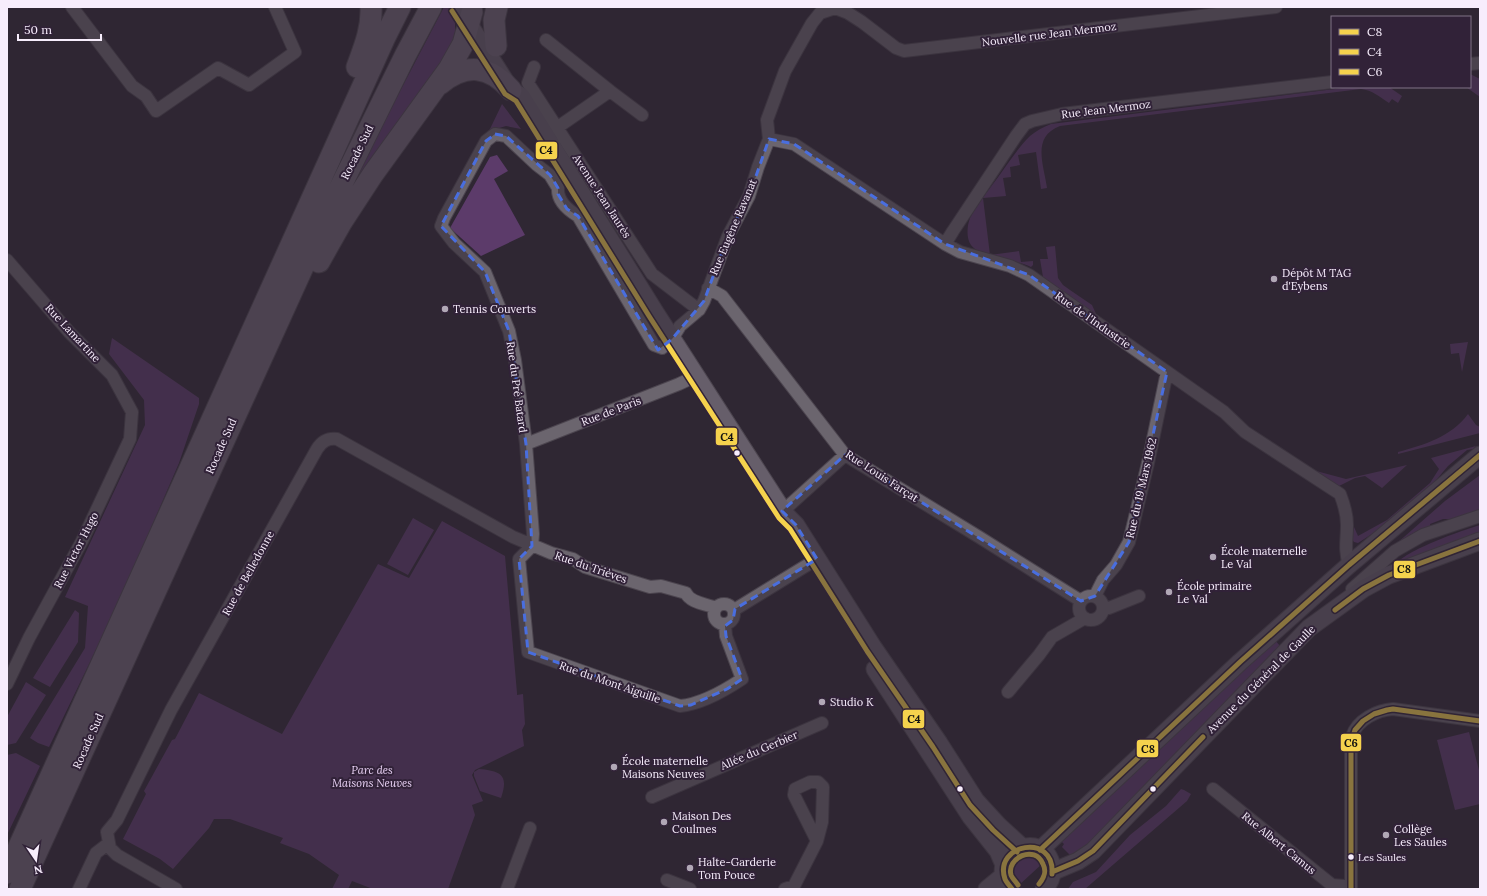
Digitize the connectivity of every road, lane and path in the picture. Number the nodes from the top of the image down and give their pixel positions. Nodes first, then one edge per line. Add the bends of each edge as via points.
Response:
1 (72, 7) edge
2 (275, 7) edge
3 (371, 7) edge
4 (400, 7) edge
5 (431, 7) edge
6 (497, 7) edge
7 (1276, 7) edge
8 (835, 8) joint
9 (467, 13) edge
10 (546, 40) dead end
11 (488, 56) junction
12 (534, 67) dead end
13 (1331, 82) edge
14 (436, 87) junction
15 (610, 91) junction
16 (516, 93) joint
17 (642, 115) dead end
18 (558, 127) junction
19 (769, 139) junction
20 (299, 228) junction
21 (945, 244) junction
22 (7, 260) edge
23 (708, 288) junction
24 (700, 310) junction
25 (273, 332) junction
26 (672, 339) junction
27 (1167, 372) junction
28 (696, 376) junction
29 (132, 412) joint
30 (526, 444) junction
31 (845, 455) junction
32 (1480, 455) edge
33 (784, 512) junction
34 (1480, 516) edge
35 (1480, 542) edge
36 (532, 546) junction
37 (814, 561) junction
38 (1349, 565) junction
39 (1095, 596) junction
40 (1139, 596) dead end
41 (1081, 601) junction
42 (1104, 607) junction
43 (716, 608) junction
44 (734, 610) junction
45 (1085, 618) junction
46 (725, 625) junction
47 (1309, 628) junction
48 (7, 684) edge
49 (1008, 692) dead end
50 (1480, 722) edge
51 (822, 723) dead end
52 (1213, 789) dead end
53 (652, 797) dead end
54 (530, 828) dead end
55 (817, 841) dead end
56 (109, 844) junction
57 (1022, 847) junction
58 (1040, 850) junction
59 (1052, 872) junction
60 (7, 874) edge
61 (1007, 876) edge
62 (667, 880) dead end
63 (20, 889) edge
64 (79, 889) edge
65 (176, 889) edge
66 (507, 889) edge
67 (690, 889) edge
68 (785, 889) edge
69 (987, 889) edge
70 (1045, 889) edge
71 (1347, 889) edge
72 (1351, 889) edge

1 - 2 street via 132,86 146,96 156,111 218,68 249,85 295,52
3 - 20 highway via 367,40
4 - 20 highway, Rocade Sud
5 - 25 highway, Rocade Sud via 358,150
6 - 11 highway
7 - 8 street, Nouvelle rue Jean Mermoz via 904,52 848,13
8 - 19 street, Rue Eugène Ravanat via 820,13 784,71 767,120
9 - 11 main road
9 - 14 highway via 462,44
10 - 15 street
11 - 14 highway via 456,72
11 - 16 highway via 495,75
12 - 18 street, Avenue Jean Jaurès via 528,84
13 - 21 street, Rue Jean Mermoz via 1062,114 1032,120 1025,124 1016,136
14 - 25 highway via 373,174 326,248 295,308
15 - 17 street
15 - 18 street
16 - 26 main road, Avenue Jean Jaurès
18 - 24 street, Avenue Jean Jaurès via 652,274
19 - 21 street, Rue de l'Industrie via 794,144
19 - 23 street, Rue Eugène Ravanat via 749,196 728,236
20 - 60 highway, Rocade Sud
21 - 27 street, Rue de l'Industrie via 960,252 1010,266 1029,275
22 - 29 street, Rue Lamartine via 69,332 112,374
23 - 24 street, Rue Eugène Ravanat
23 - 31 street, Rue Louis Farçat via 722,296
24 - 26 street via 680,326
25 - 63 highway, Rocade Sud
26 - 28 main road, Avenue Jean Jaurès
26 - 30 street, Rue du Pré Batard via 662,348 654,345 578,216 567,209 550,175 506,136 495,134 486,141 441,226 454,243 485,272 509,331
27 - 38 street, Rue de l'Industrie via 1224,412 1245,432 1340,494 1347,523 1346,554
27 - 39 street, Rue du 19 Mars 1962 via 1129,542
28 - 30 street, Rue de Paris
28 - 33 main road, Avenue Jean Jaurès
29 - 48 street, Rue Victor Hugo via 130,439 82,541
30 - 36 street, Rue du Pré Batard
31 - 33 street
31 - 41 street, Rue Louis Farçat
32 - 38 main road, Avenue du Général de Gaulle
33 - 37 main road, Avenue Jean Jaurès via 796,525
34 - 47 street via 1423,535 1395,551
35 - 47 main road, Avenue du Général de Gaulle via 1389,575 1363,589
36 - 43 street, Rue du Trièves via 574,559 585,567 650,587 661,586 686,594 697,602
36 - 46 street, Rue du Mont Aiguille via 519,559 528,652 680,706 691,705 727,689 742,679 726,636
36 - 56 street, Rue de Belledonne via 506,534 337,438 321,443 171,710 118,820 107,832
37 - 44 street
37 - 57 main road, Avenue Jean Jaurès via 976,801
37 - 61 main road, Avenue Jean Jaurès via 890,692 971,817 998,851
38 - 58 main road, Avenue du Général de Gaulle via 1240,662
39 - 41 street via 1087,596
39 - 42 street via 1101,600
40 - 42 street via 1109,608
41 - 45 street via 1080,613
42 - 45 street via 1100,617 1092,620
43 - 44 street, Rue du Trièves via 725,604
43 - 46 street via 715,619 719,624
44 - 46 street via 733,620
45 - 49 street via 1052,637
47 - 59 main road, Avenue du Général de Gaulle via 1093,851 1078,861
50 - 72 street via 1393,709 1369,717 1356,729 1352,736 1351,749
51 - 53 street, Allée du Gerbier
52 - 71 street, Rue Albert Camus via 1332,886 1345,886
54 - 66 street
55 - 68 street via 794,886
56 - 64 street via 96,853
56 - 65 street via 117,855
57 - 58 main road via 1029,846
57 - 61 main road via 1011,853
58 - 59 main road via 1049,859
59 - 70 main road via 1052,878
61 - 69 main road
62 - 67 street

